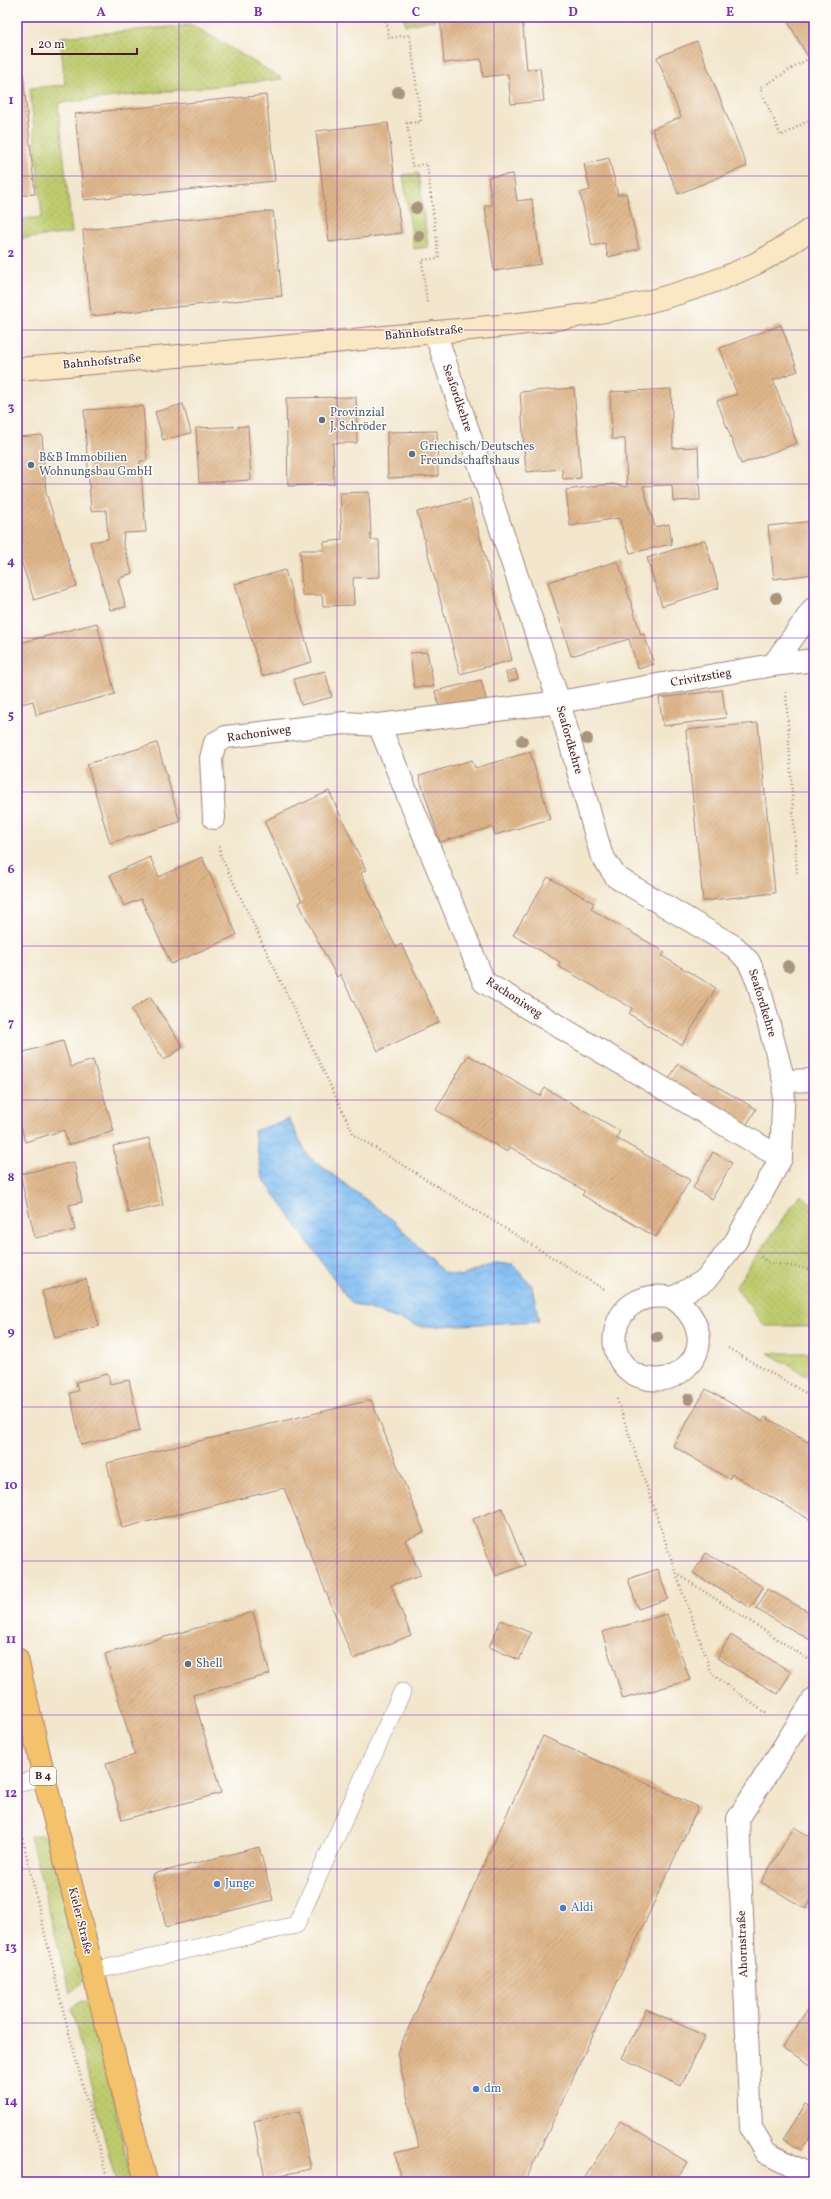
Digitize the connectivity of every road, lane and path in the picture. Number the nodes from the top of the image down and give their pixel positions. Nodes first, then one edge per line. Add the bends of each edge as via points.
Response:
1 (386, 17) edge
2 (806, 60) dead end
3 (810, 124) dead end
4 (814, 227) edge
5 (427, 309) dead end
6 (435, 332) junction
7 (17, 369) edge
8 (814, 608) edge
9 (814, 660) edge
10 (778, 665) junction
11 (559, 702) junction
12 (379, 725) junction
13 (214, 818) joint
14 (797, 874) dead end
15 (814, 1080) edge
16 (784, 1081) junction
17 (781, 1158) junction
18 (736, 1241) junction
19 (814, 1270) edge
20 (673, 1298) junction
21 (623, 1312) junction
22 (699, 1339) junction
23 (632, 1372) junction
24 (814, 1398) edge
25 (676, 1573) junction
26 (17, 1659) edge
27 (814, 1663) edge
28 (402, 1692) dead end
29 (814, 1699) edge
30 (22, 1701) edge
31 (793, 1732) junction
32 (44, 1777) junction
33 (17, 1784) edge
34 (17, 1815) edge
35 (93, 1971) junction
36 (814, 2177) edge
37 (108, 2182) edge
38 (146, 2182) edge

1 - 5 path via 389,38 410,35 421,122 407,123 412,166 427,164 440,258 422,260
2 - 3 path via 760,88 781,136 808,121
4 - 6 main road, Bahnhofstraße via 755,264 689,290 619,308 541,321
6 - 7 main road, Bahnhofstraße via 304,346
6 - 11 street, Seafordkehre
8 - 10 street
9 - 10 street
10 - 11 street, Crivitzstieg
10 - 14 path
11 - 12 street, Rachoniweg
11 - 16 street, Seafordkehre via 601,854 616,877 735,947 749,962 758,983
12 - 13 street, Rachoniweg via 344,723 226,737 215,743 211,758
12 - 17 street, Rachoniweg via 484,982
13 - 21 path via 220,854 354,1135 604,1288
15 - 16 street
16 - 17 street, Seafordkehre
17 - 18 street, Seafordkehre
18 - 19 path via 767,1262
18 - 20 street, Seafordkehre via 706,1280
20 - 21 street via 646,1297 633,1302
20 - 22 street via 692,1315
21 - 23 street via 614,1337 622,1363
22 - 23 street via 697,1352 690,1363 670,1378 644,1378
22 - 24 path via 723,1346
23 - 25 path via 617,1398
25 - 27 path
25 - 31 path via 712,1674
26 - 30 main road, Kieler Straße / B 4
28 - 35 lane via 296,1925
29 - 31 street, Ahornstraße
30 - 32 main road, Kieler Straße / B 4
31 - 36 street, Ahornstraße via 738,1819 750,2120 751,2128 766,2153
32 - 33 lane
32 - 35 main road, Kieler Straße / B 4
34 - 37 path via 61,2002
35 - 38 main road, Kieler Straße / B 4

